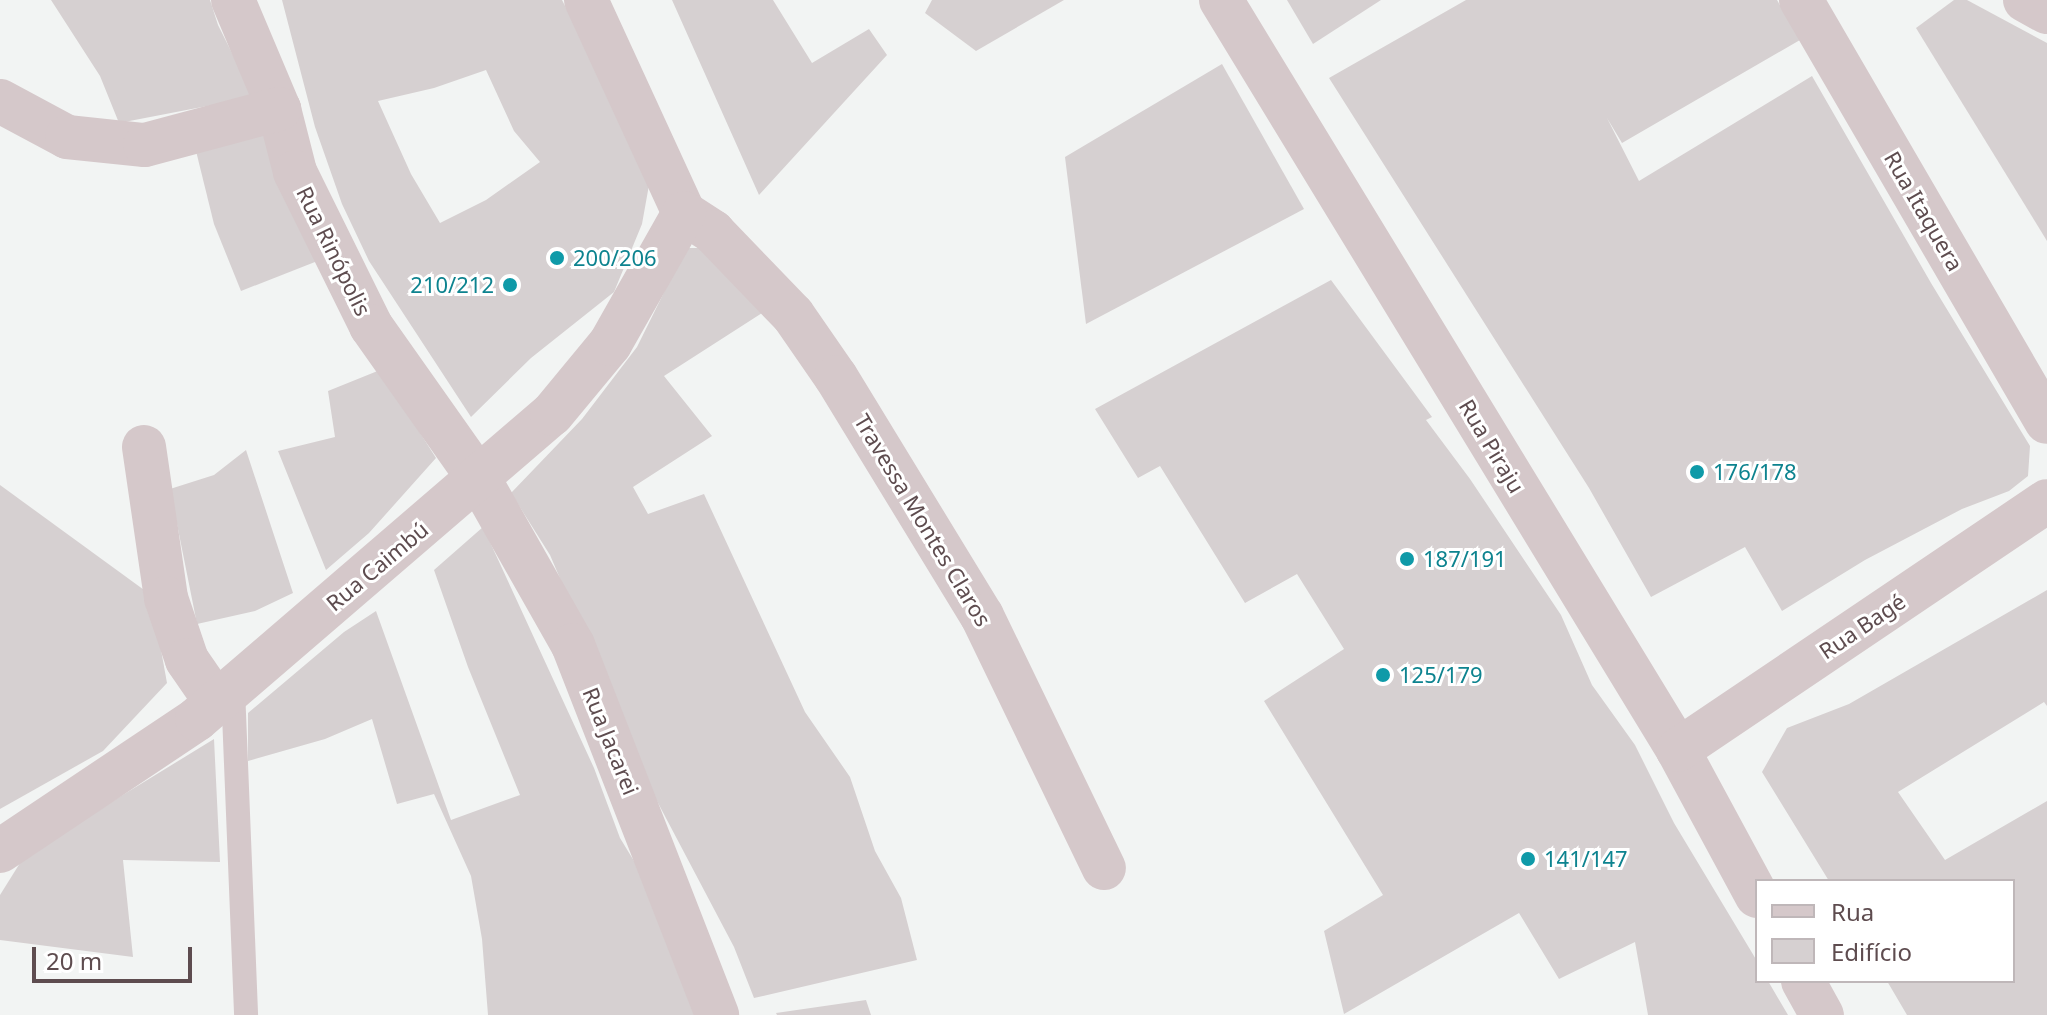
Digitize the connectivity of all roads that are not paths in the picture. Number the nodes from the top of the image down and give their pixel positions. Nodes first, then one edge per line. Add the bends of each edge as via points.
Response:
1 (233, 0) edge
2 (586, 0) edge
3 (1221, 0) edge
4 (1801, 0) edge
5 (2025, 0) edge
6 (2047, 12) edge
7 (0, 101) edge
8 (279, 109) junction
9 (684, 213) junction
10 (2047, 422) edge
11 (144, 447) dead end
12 (479, 479) junction
13 (2047, 501) edge
14 (224, 696) junction
15 (1678, 750) junction
16 (0, 851) edge
17 (1104, 868) dead end
18 (1755, 892) edge
19 (1804, 983) edge
20 (246, 1015) edge
21 (717, 1015) edge
22 (1822, 1015) edge

1 - 8 street, Rua Rinópolis
2 - 9 street
3 - 15 street, Rua Piraju
4 - 10 street, Rua Itaquera
5 - 6 street
7 - 8 street via 67,137 145,145
8 - 12 street, Rua Rinópolis via 295,172 371,326
9 - 12 street, Rua Caimbú via 610,344 552,414
9 - 17 street, Travessa Montes Claros via 713,232 793,315 836,377 982,616
11 - 14 street via 166,598 187,660
12 - 14 street, Rua Caimbú
12 - 21 street, Rua Jacarei via 573,645
13 - 15 street, Rua Bagé
14 - 16 street, Rua Caimbú
14 - 20 lane
15 - 18 street, Rua Piraju
19 - 22 street

